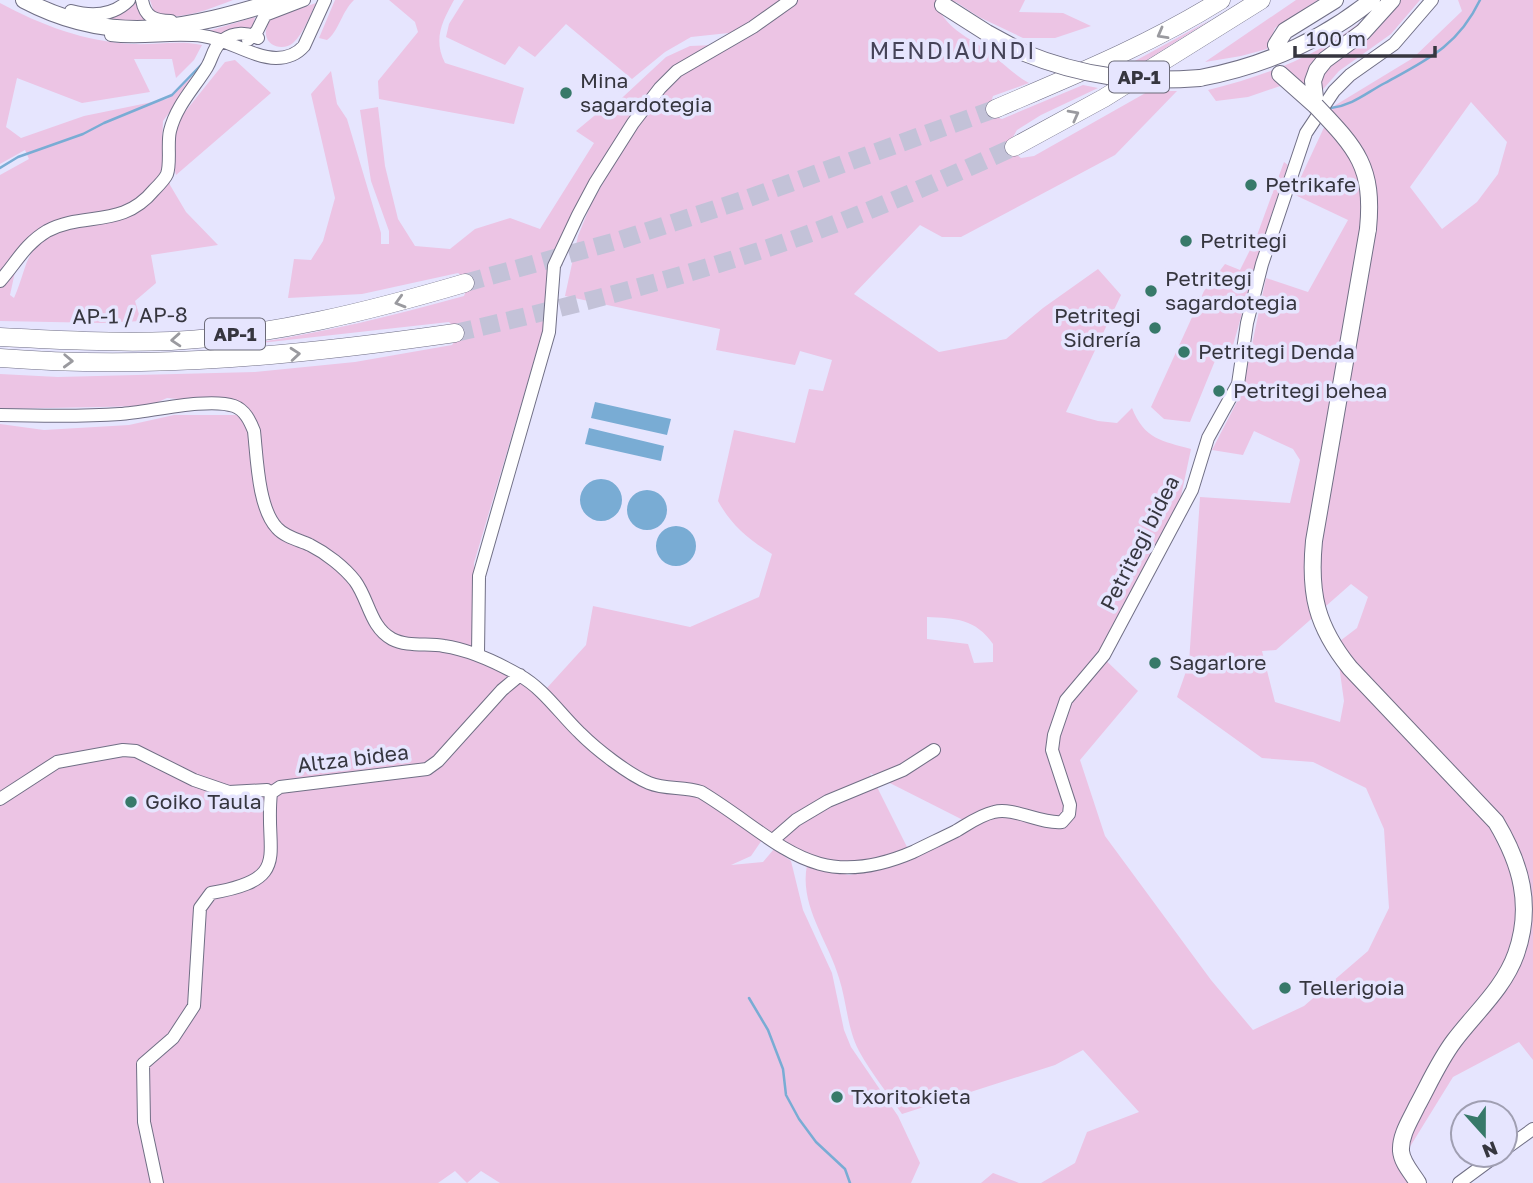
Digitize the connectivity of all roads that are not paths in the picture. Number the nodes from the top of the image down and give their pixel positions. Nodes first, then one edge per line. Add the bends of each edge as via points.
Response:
1 (24, 0) edge
2 (42, 0) edge
3 (129, 0) edge
4 (142, 0) edge
5 (255, 0) edge
6 (281, 0) edge
7 (304, 0) edge
8 (325, 0) edge
9 (791, 0) edge
10 (1221, 0) edge
11 (1261, 0) edge
12 (1335, 0) edge
13 (1372, 0) edge
14 (1392, 0) edge
15 (1432, 0) edge
16 (943, 5) dead end
17 (53, 14) junction
18 (257, 35) junction
19 (205, 36) junction
20 (222, 40) junction
21 (1276, 45) dead end
22 (238, 46) junction
23 (212, 57) junction
24 (282, 57) junction
25 (1280, 74) dead end
26 (1317, 106) junction
27 (995, 109) tunnel mouth
28 (1014, 147) tunnel mouth
29 (0, 281) edge
30 (465, 283) tunnel mouth
31 (455, 333) tunnel mouth
32 (0, 337) edge
33 (0, 358) edge
34 (0, 415) edge
35 (478, 654) junction
36 (520, 675) junction
37 (934, 750) dead end
38 (271, 793) junction
39 (0, 799) edge
40 (773, 840) junction
41 (1478, 1169) edge
42 (157, 1183) edge
43 (1418, 1183) edge
44 (1459, 1183) edge

1 - 17 main road
2 - 3 street via 91,16 115,10
4 - 5 street via 150,18 172,21
6 - 17 main road via 208,22 146,30 94,26
7 - 18 street via 265,15
8 - 24 street via 304,46
9 - 35 street via 677,71 660,88 595,183 554,266 549,332 479,576
10 -> 27 highway, AP-1 via 1092,69
28 -> 11 highway, AP-1 via 1104,98
12 - 21 main road via 1285,31
13 - 16 main road, bridge via 1327,32 1273,60 1200,78 1155,81 1083,73 1052,64 1022,52
14 - 26 main road via 1363,32 1317,70 1312,81
15 - 40 street, Petritegi bidea via 1394,44 1334,90 1306,133 1262,264 1238,384 1208,438 1192,490 1104,655 1062,711 1052,750 1069,814 1062,822 1049,823 997,810 870,867 833,867 798,856
17 - 19 street via 99,33
18 - 20 street via 238,34
18 - 22 street
18 - 24 street via 269,52
19 - 20 street
19 - 23 street
20 - 22 street
20 - 23 street
22 - 23 street
22 - 24 street
23 - 29 street via 173,119 167,173 151,194 135,208 108,218 57,226 21,252
25 - 26 main road
26 - 43 main road, bridge via 1362,162 1370,193 1368,229 1314,541 1317,611 1350,668 1496,822 1512,849 1522,885 1523,920 1516,954 1502,982 1439,1065 1402,1139 1403,1159
30 -> 32 highway, AP-1 / AP-8 / AP-1 via 378,308 240,334 100,342
33 -> 31 highway, AP-1 via 129,363 235,359
34 - 35 street via 69,417 177,405 224,405 242,411 254,431 265,508 278,530 313,546 347,571 381,630 393,639
35 - 36 street
36 - 38 street, Altza bidea via 427,769 280,787
36 - 40 street via 580,734 636,776 664,787 701,792
37 - 40 street via 903,770 828,801
38 - 39 street via 229,792 136,751 123,750 57,761
38 - 42 street, Altza bidea via 272,850 266,870 253,883 211,894 200,908 194,1006 173,1038 143,1064 144,1122
41 - 44 street

